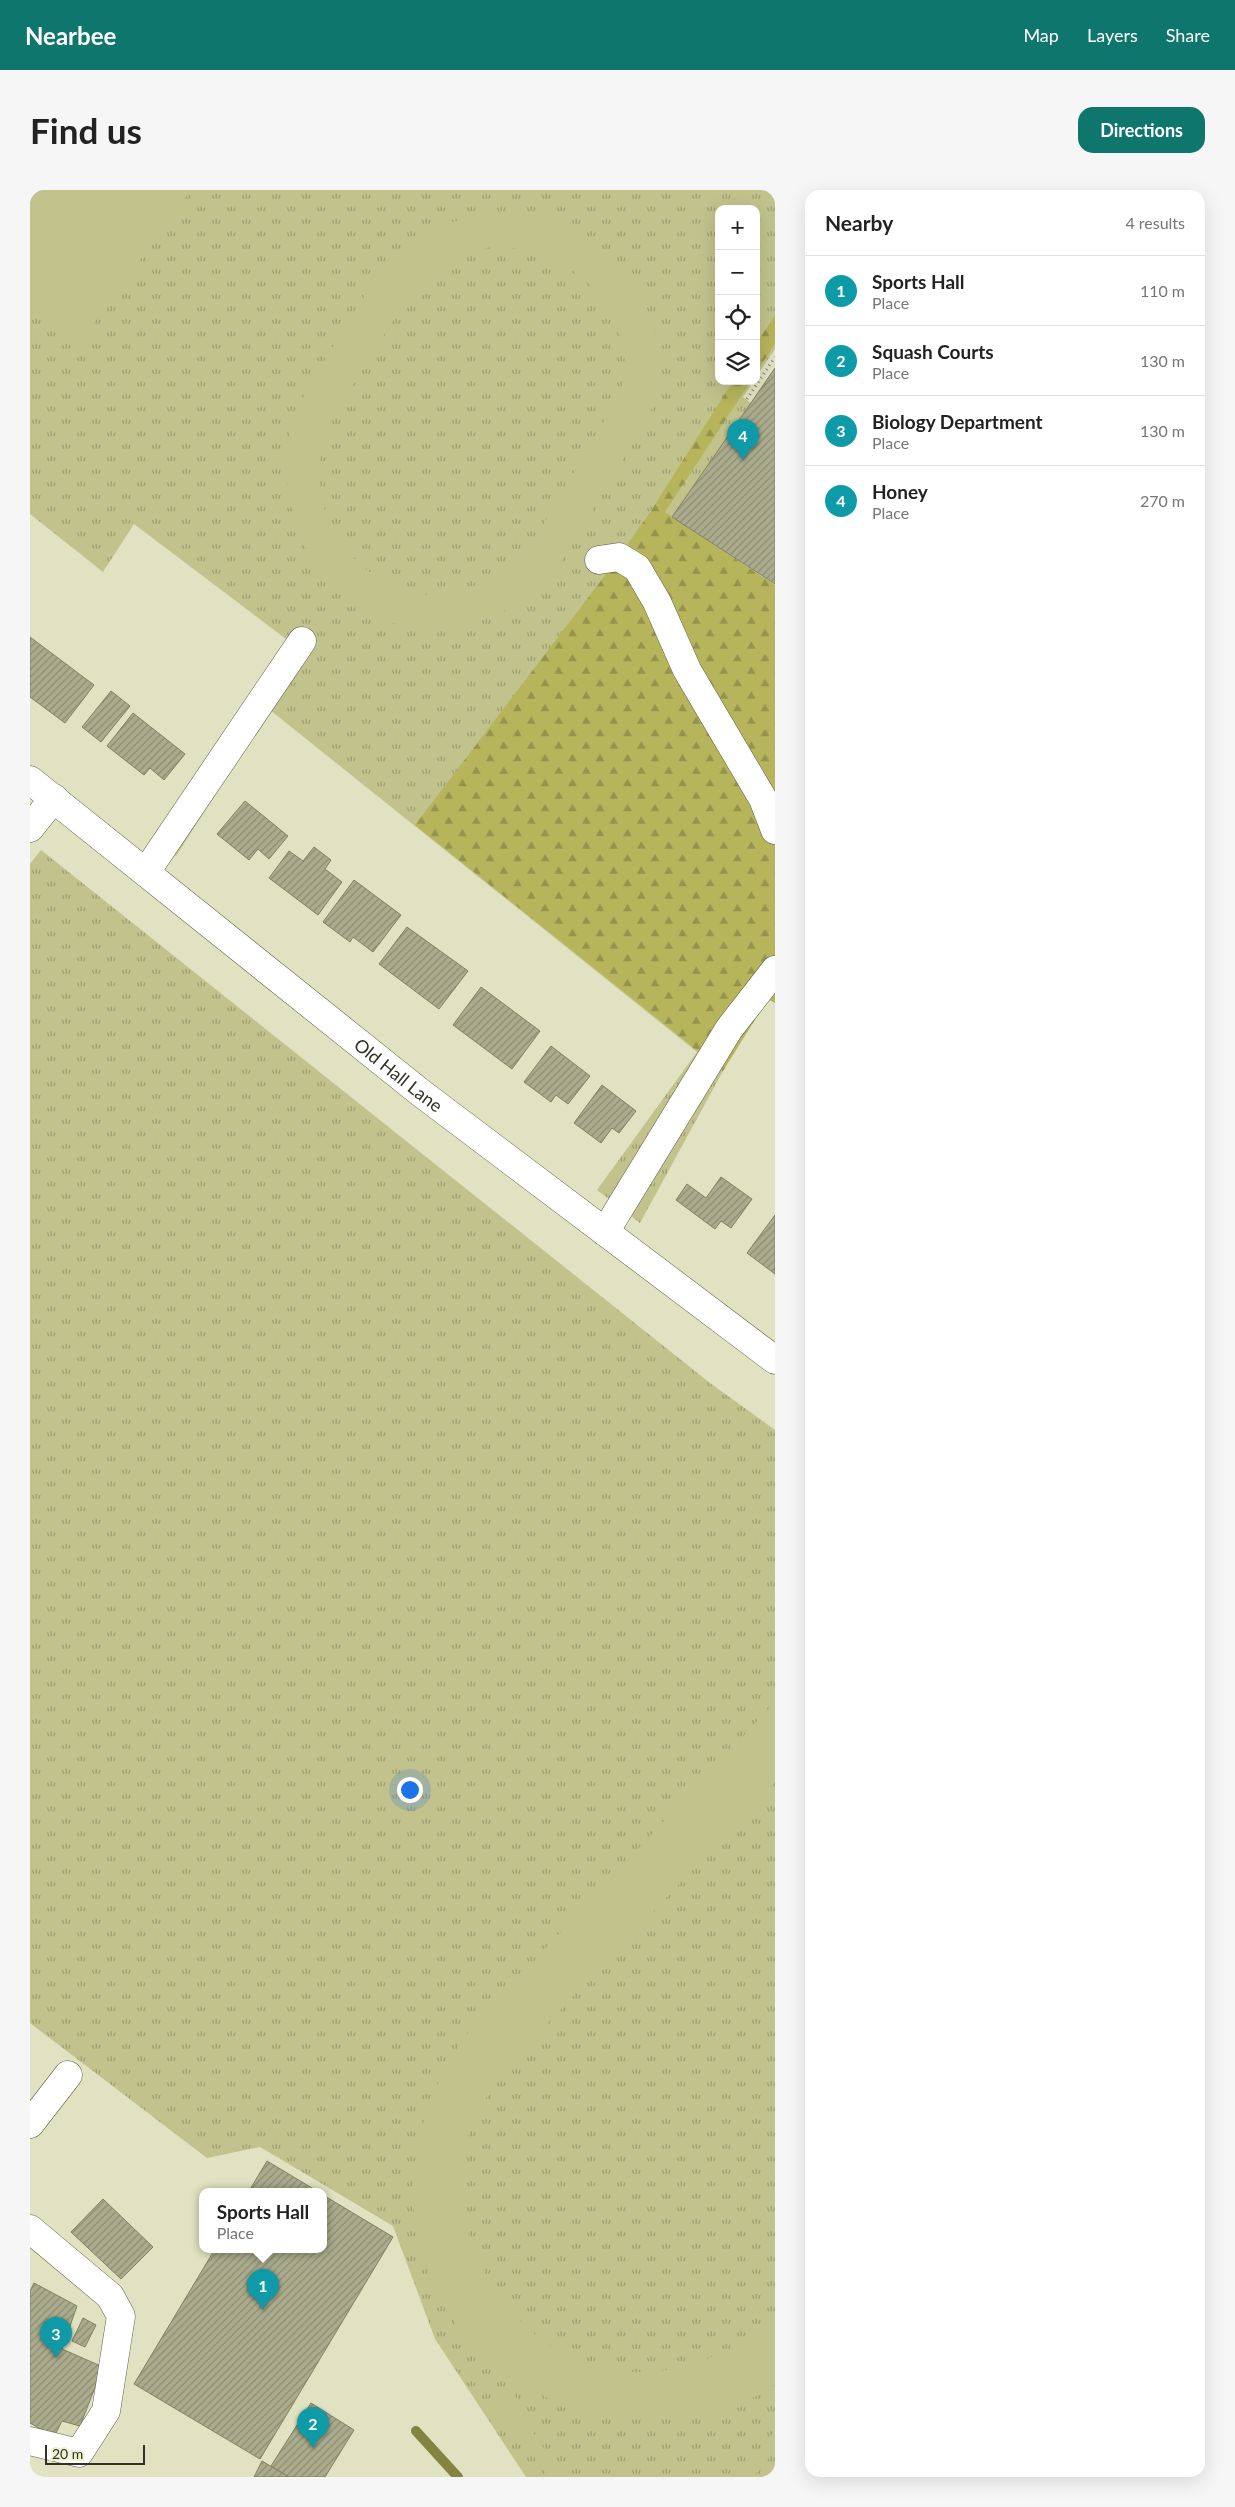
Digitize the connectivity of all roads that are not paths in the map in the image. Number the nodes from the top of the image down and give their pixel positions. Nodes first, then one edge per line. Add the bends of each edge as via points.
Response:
1 (599, 560) dead end
2 (302, 641) dead end
3 (30, 780) edge
4 (54, 798) junction
5 (30, 828) edge
6 (775, 830) edge
7 (146, 872) junction
8 (775, 970) edge
9 (605, 1232) junction
10 (775, 1360) edge
11 (68, 2075) dead end
12 (30, 2124) edge
13 (30, 2229) edge
14 (30, 2441) edge

1 - 6 street via 619,557 637,568 657,602 687,670 763,799
2 - 7 street
3 - 4 street, Old Hall Lane
4 - 5 street
4 - 7 street, Old Hall Lane
7 - 9 street, Old Hall Lane via 420,1093
8 - 9 street via 728,1029
9 - 10 street, Old Hall Lane
11 - 12 street
13 - 14 street via 110,2296 121,2316 106,2410 79,2453

